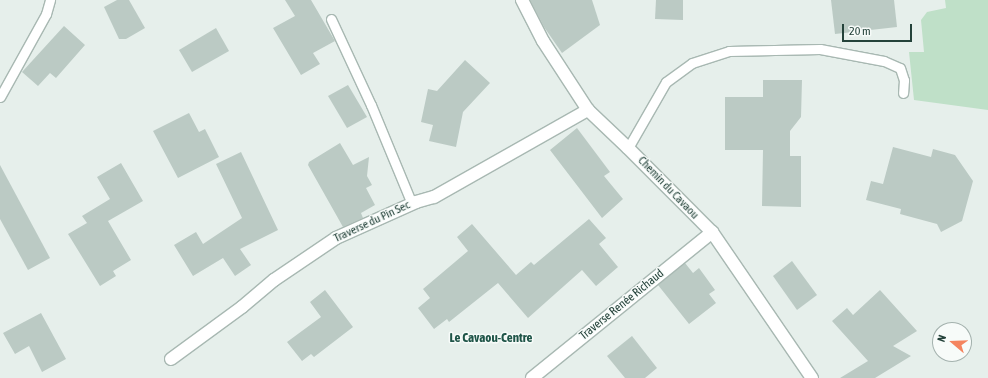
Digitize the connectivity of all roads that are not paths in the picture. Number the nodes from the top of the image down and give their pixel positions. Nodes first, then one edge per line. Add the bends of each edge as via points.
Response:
1 (50, 0) edge
2 (522, 0) edge
3 (331, 19) dead end
4 (903, 93) dead end
5 (0, 97) edge
6 (588, 110) junction
7 (628, 148) junction
8 (412, 204) junction
9 (712, 232) junction
10 (171, 359) dead end
11 (532, 378) edge
12 (812, 378) edge

1 - 5 lane via 46,14
2 - 6 street, Chemin du Cavaou via 543,41
3 - 8 lane via 371,105
4 - 7 lane via 904,80 900,68 884,61 820,49 729,50 692,63 666,82
6 - 7 street, Chemin du Cavaou
6 - 8 street, Traverse du Pin Sec via 434,197
7 - 9 street, Chemin du Cavaou
8 - 10 street, Traverse du Pin Sec via 336,238 274,280
9 - 11 street, Traverse Renée Richaud
9 - 12 street, Chemin du Cavaou

